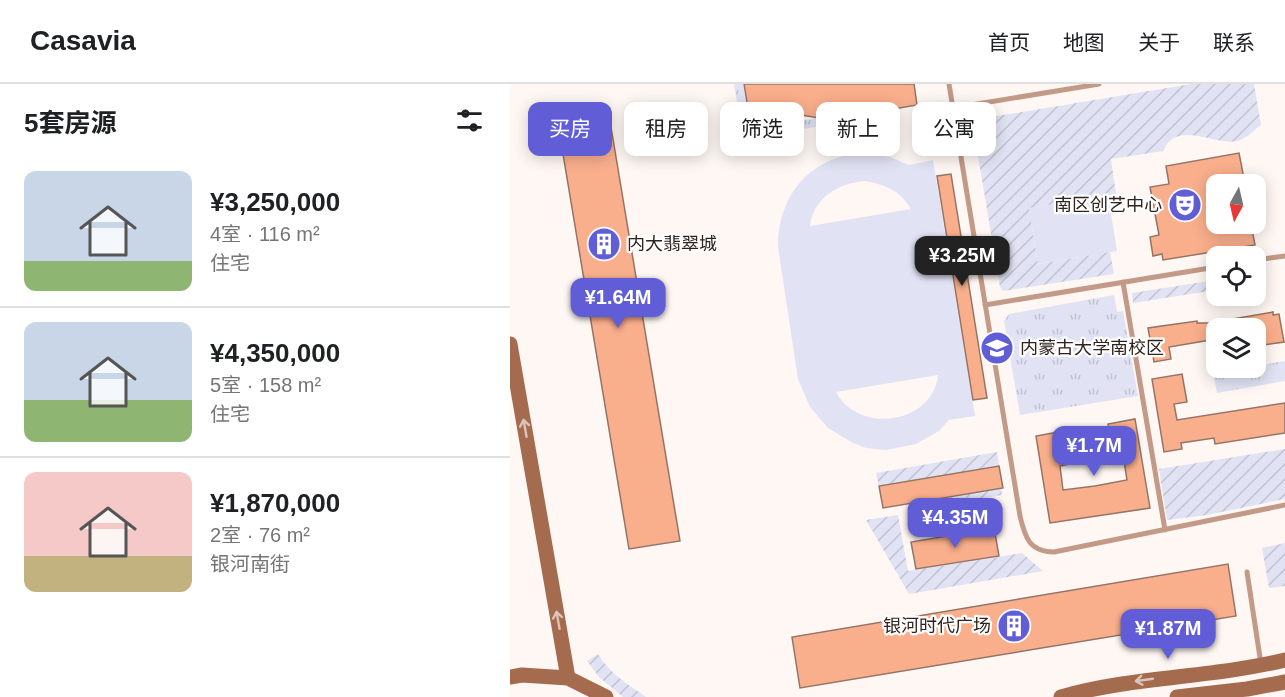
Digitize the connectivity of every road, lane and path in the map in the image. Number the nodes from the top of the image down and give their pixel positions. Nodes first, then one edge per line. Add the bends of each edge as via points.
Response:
1 (949, 84) edge
2 (1099, 84) edge
3 (952, 102) edge
4 (990, 102) edge
5 (961, 156) edge
6 (1285, 256) edge
7 (1266, 259) edge
8 (1206, 269) edge
9 (1123, 282) junction
10 (985, 305) junction
11 (510, 344) edge
12 (1285, 506) edge
13 (1165, 530) junction
14 (1247, 572) dead end
15 (1285, 660) edge
16 (1261, 666) junction
17 (510, 677) edge
18 (568, 678) junction
19 (1285, 682) edge
20 (1247, 693) edge
21 (606, 697) edge
22 (1061, 697) edge
23 (1177, 697) edge

1 - 3 lane
2 - 4 lane
5 - 10 lane
6 - 7 lane
8 - 9 lane
9 - 10 lane
9 - 13 lane
10 - 13 lane via 1020,516 1025,536 1033,547 1054,552
18 -> 11 main road
12 - 13 lane
14 - 16 lane
15 - 16 main road
16 -> 22 main road via 1138,681
17 - 18 main road
18 - 21 main road
19 - 20 main road
20 - 23 main road

